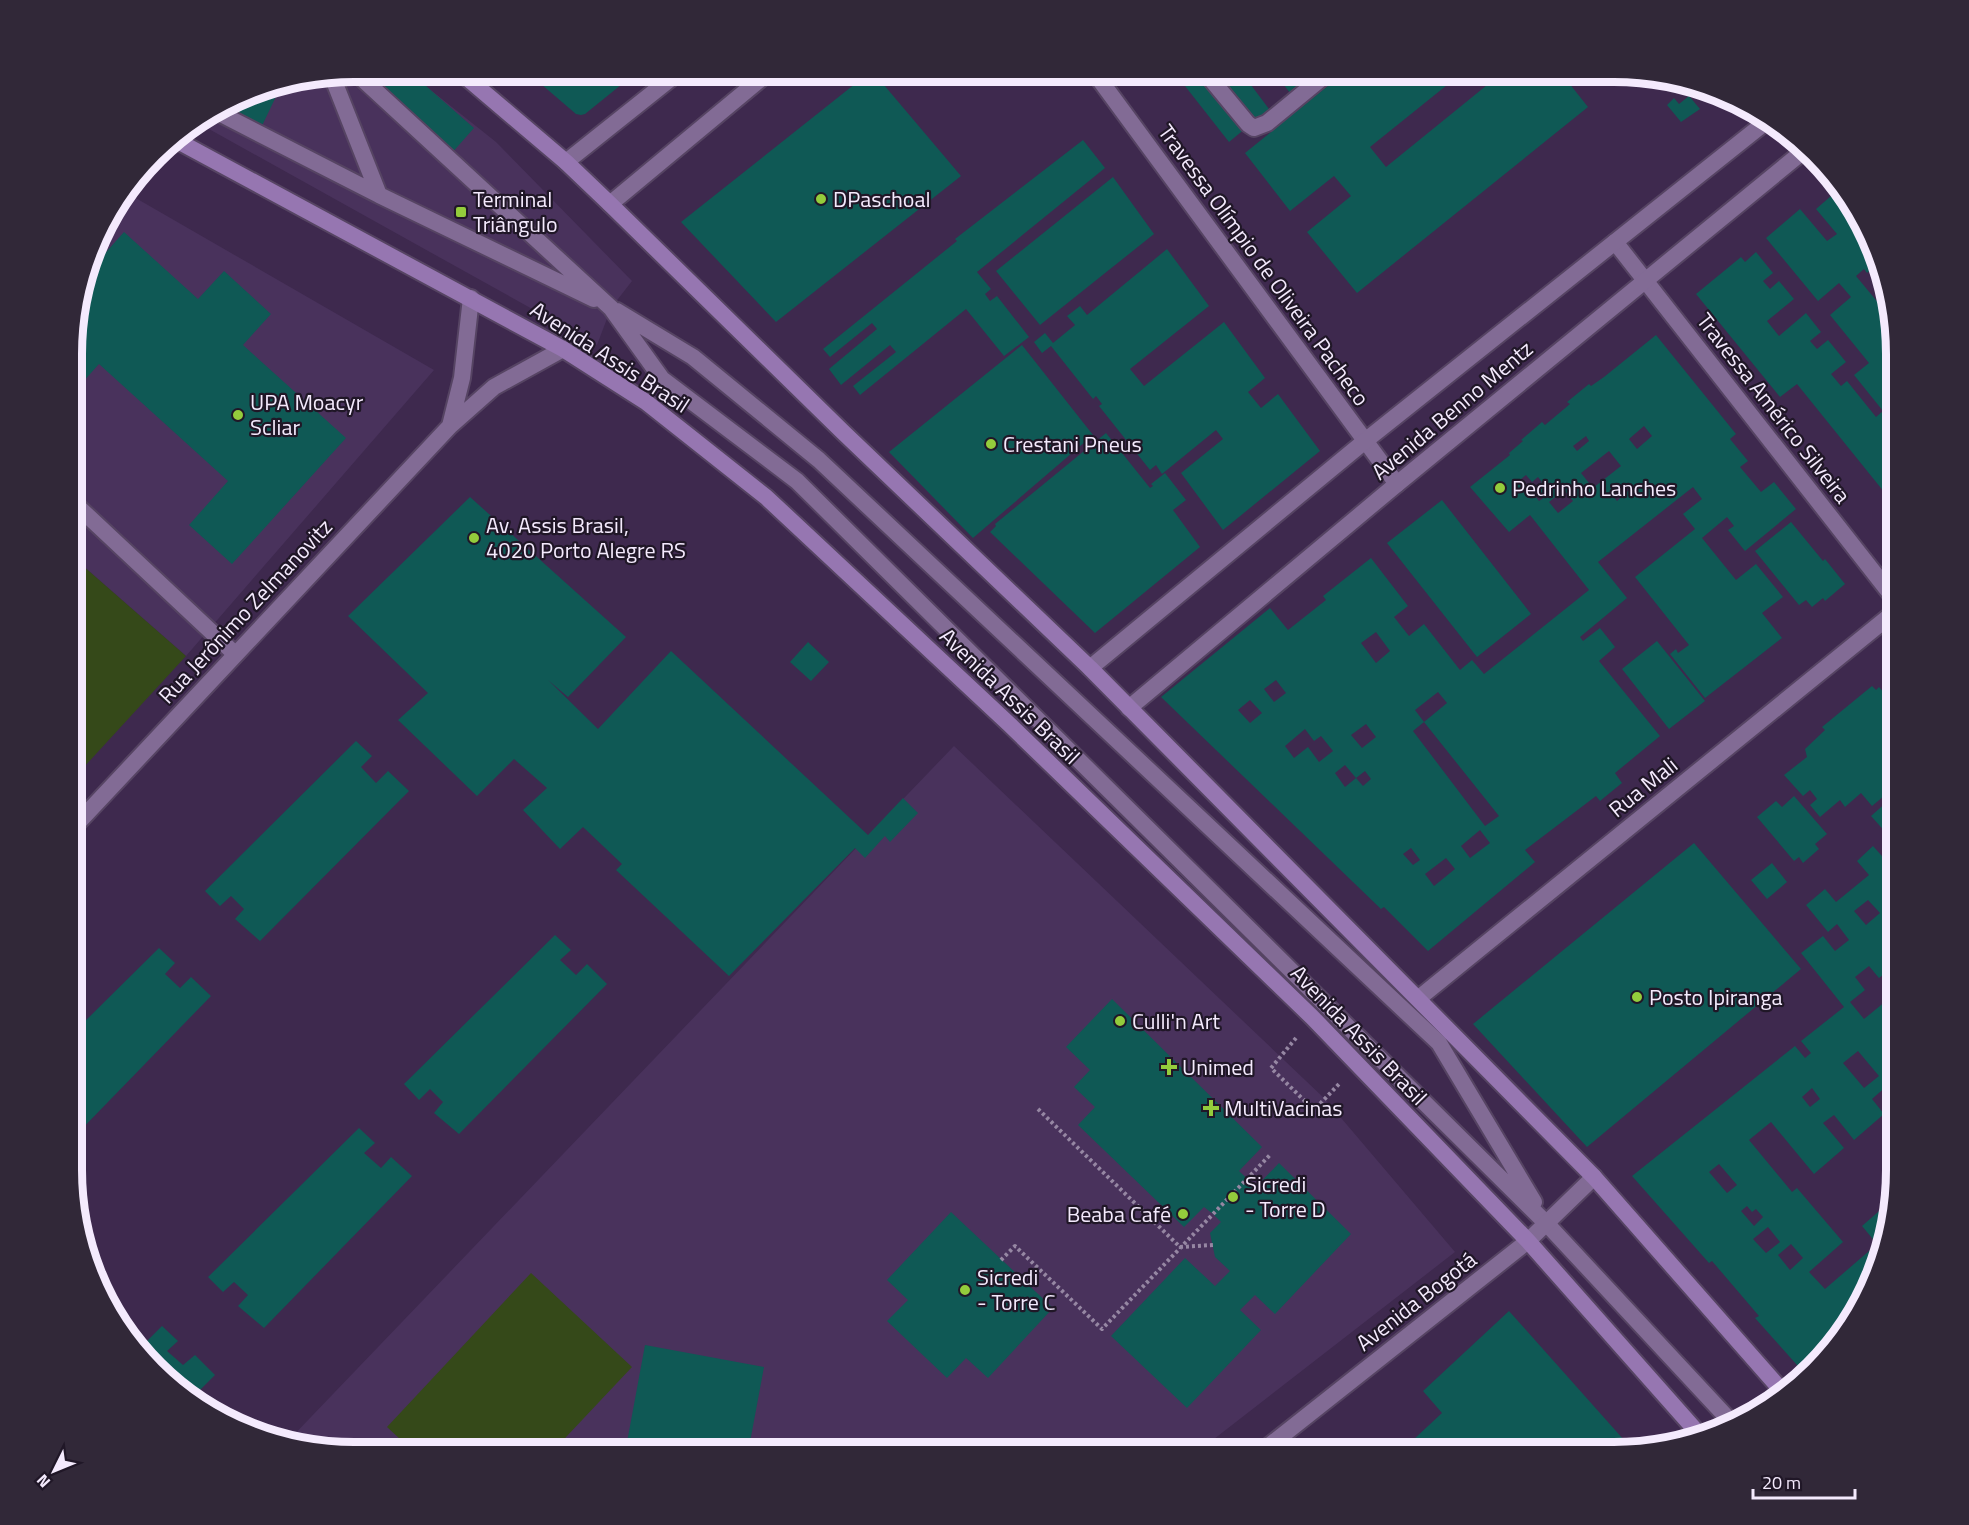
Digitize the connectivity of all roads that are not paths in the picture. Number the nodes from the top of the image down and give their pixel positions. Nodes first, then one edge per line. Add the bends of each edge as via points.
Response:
1 (366, 82) edge
2 (472, 82) edge
3 (666, 82) edge
4 (757, 82) edge
5 (1101, 82) edge
6 (1213, 82) edge
7 (1317, 82) edge
8 (335, 83) edge
9 (224, 116) edge
10 (1762, 125) edge
11 (183, 144) edge
12 (1799, 155) edge
13 (566, 162) junction
14 (379, 195) junction
15 (610, 204) junction
16 (1615, 242) junction
17 (1644, 280) junction
18 (471, 298) junction
19 (611, 308) junction
20 (563, 349) junction
21 (450, 426) junction
22 (1365, 441) junction
23 (1397, 484) junction
24 (82, 510) edge
25 (1886, 588) edge
26 (1886, 619) edge
27 (235, 654) junction
28 (1090, 668) junction
29 (1129, 708) junction
30 (82, 818) edge
31 (1419, 998) junction
32 (1594, 1177) junction
33 (1547, 1224) junction
34 (1528, 1241) junction
35 (1779, 1387) edge
36 (1727, 1418) edge
37 (1695, 1430) edge
38 (1274, 1442) edge

1 - 19 street
2 - 13 main road
3 - 13 street
4 - 15 street
5 - 22 street, Travessa Olímpio de Oliveira Pacheco
6 - 7 street via 1254,128 1267,123
8 - 14 street
9 - 14 street
10 - 16 street, Avenida Benno Mentz
11 - 18 main road, Avenida Assis Brasil
12 - 17 street, Avenida Benno Mentz
13 - 15 main road
14 - 19 street
15 - 28 main road
16 - 17 street, Travessa Américo Silveira
16 - 22 street, Avenida Benno Mentz
17 - 23 street, Avenida Benno Mentz
17 - 25 street, Travessa Américo Silveira
18 - 20 main road, Avenida Assis Brasil
18 - 21 street, Rua Jerônimo Zelmanovitz via 462,378
19 - 33 street via 662,379 797,482
19 - 33 street via 693,357 819,460 1439,1043
20 - 21 street, Rua Jerônimo Zelmanovitz via 494,387
20 - 34 main road, Avenida Assis Brasil via 646,402 766,497 1009,724 1312,1017
21 - 27 street, Rua Jerônimo Zelmanovitz
22 - 23 street, Travessa Olímpio de Oliveira Pacheco
22 - 28 street, Avenida Benno Mentz
23 - 29 street, Avenida Benno Mentz
24 - 27 street
26 - 31 street, Rua Mali
27 - 30 street, Rua Jerônimo Zelmanovitz
28 - 29 main road
29 - 31 main road
31 - 32 main road
32 - 33 street, Avenida Bogotá
32 - 35 main road
33 - 34 street, Avenida Bogotá
33 - 36 street
34 - 37 main road, Avenida Assis Brasil
34 - 38 street, Avenida Bogotá

